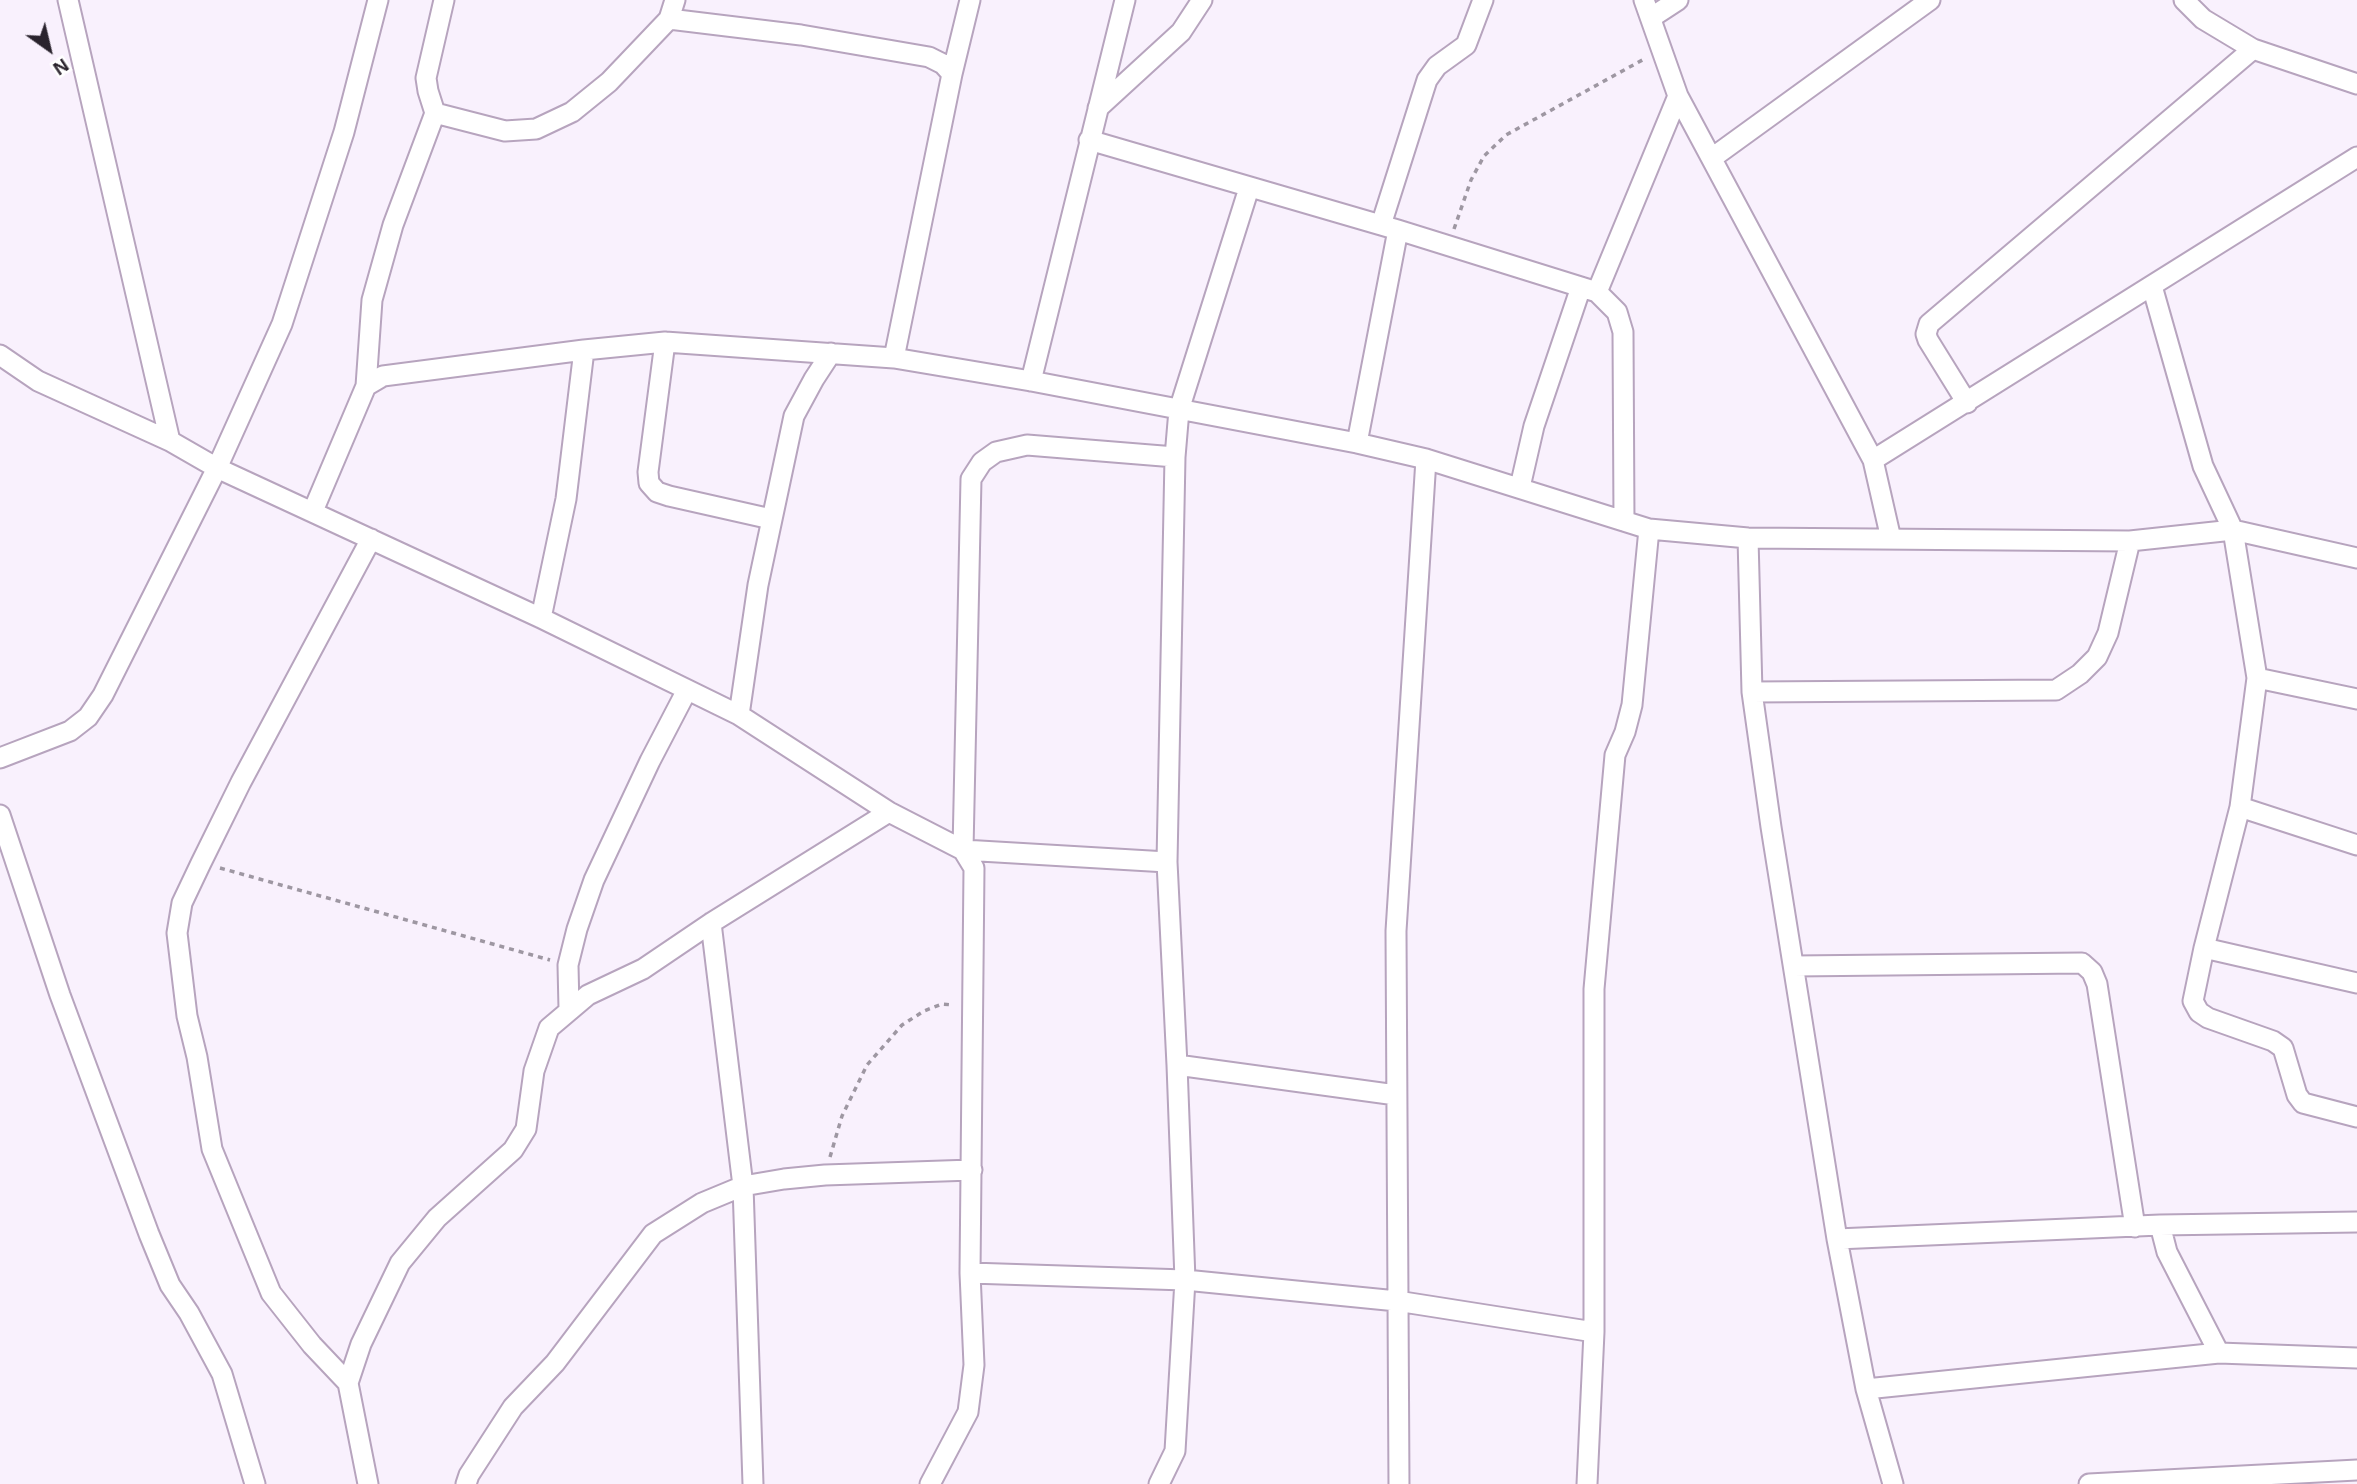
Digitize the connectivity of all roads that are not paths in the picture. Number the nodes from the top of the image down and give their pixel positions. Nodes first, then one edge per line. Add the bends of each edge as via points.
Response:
1 (68, 0) edge
2 (378, 0) edge
3 (444, 0) edge
4 (970, 0) edge
5 (1125, 0) edge
6 (1202, 0) edge
7 (1483, 0) edge
8 (1678, 0) edge
9 (1930, 0) edge
10 (2184, 0) edge
11 (672, 9) edge
12 (1648, 9) edge
13 (2253, 49) junction
14 (952, 74) junction
15 (2356, 80) edge
16 (1678, 96) junction
17 (1098, 108) junction
18 (435, 113) junction
19 (1089, 140) junction
20 (2357, 157) edge
21 (1712, 158) junction
22 (1249, 188) junction
23 (1390, 228) junction
24 (2152, 286) junction
25 (1589, 289) junction
26 (665, 342) junction
27 (584, 350) junction
28 (831, 353) junction
29 (0, 355) edge
30 (894, 358) junction
31 (1031, 381) junction
32 (366, 386) junction
33 (1967, 402) junction
34 (1179, 410) junction
35 (170, 441) junction
36 (1357, 443) junction
37 (1175, 457) junction
38 (1426, 459) junction
39 (1874, 460) junction
40 (217, 468) junction
41 (1520, 488) junction
42 (313, 511) junction
43 (771, 519) junction
44 (1624, 521) junction
45 (1649, 529) junction
46 (2233, 530) junction
47 (1748, 538) junction
48 (371, 539) junction
49 (1891, 539) junction
50 (2130, 541) junction
51 (2357, 558) edge
52 (541, 618) junction
53 (2257, 678) junction
54 (687, 690) junction
55 (1752, 692) junction
56 (2357, 699) edge
57 (739, 715) junction
58 (0, 758) edge
59 (2240, 807) junction
60 (889, 812) junction
61 (0, 815) edge
62 (2357, 845) edge
63 (963, 850) junction
64 (7, 861) edge
65 (1167, 862) junction
66 (712, 923) junction
67 (2204, 948) junction
68 (1794, 966) junction
69 (2357, 983) edge
70 (569, 1009) junction
71 (1177, 1065) junction
72 (1396, 1095) junction
73 (2357, 1117) edge
74 (972, 1170) junction
75 (743, 1186) junction
76 (2357, 1222) edge
77 (2160, 1225) junction
78 (2135, 1227) junction
79 (1837, 1239) junction
80 (970, 1273) junction
81 (1185, 1280) junction
82 (1397, 1301) junction
83 (1594, 1332) junction
84 (2220, 1353) junction
85 (2357, 1358) edge
86 (348, 1383) junction
87 (1866, 1388) junction
88 (2357, 1470) edge
89 (255, 1484) edge
90 (368, 1484) edge
91 (466, 1484) edge
92 (753, 1484) edge
93 (930, 1484) edge
94 (1159, 1484) edge
95 (1399, 1484) edge
96 (1587, 1484) edge
97 (1893, 1484) edge
98 (2089, 1484) edge

1 - 35 street
2 - 40 street via 344,132 282,324
3 - 18 street via 426,78
4 - 14 street
5 - 17 street
6 - 17 street via 1181,32
7 - 23 street via 1466,45 1437,66 1427,80
8 - 12 street
9 - 21 street
10 - 13 street via 2203,19
11 - 14 street via 929,57
11 - 18 street via 609,82 572,112 536,129 505,131
12 - 16 street
13 - 15 street
13 - 33 street via 1929,324 1928,340
14 - 30 street
16 - 21 street
16 - 25 street
17 - 19 street
18 - 32 street via 393,225 372,300
19 - 22 street
19 - 31 street
20 - 24 street
21 - 39 street
22 - 23 street
22 - 34 street
23 - 25 street
23 - 36 street
24 - 33 street
24 - 46 street via 2203,466
25 - 41 street via 1534,426
25 - 44 street via 1617,312 1623,332
26 - 27 street
26 - 28 street
26 - 43 street via 649,483 669,496
27 - 32 street via 383,376
27 - 52 street via 566,499
28 - 30 street
28 - 43 street via 794,416
29 - 35 street via 38,381
30 - 31 street
31 - 34 street
32 - 42 street
33 - 39 street
34 - 36 street
34 - 37 street
35 - 40 street
36 - 38 street
37 - 63 street via 1027,445 996,453 982,462 971,479
37 - 65 street
38 - 41 street
38 - 72 street via 1396,932
39 - 49 street
40 - 42 street
40 - 58 street via 88,717 70,731
41 - 44 street
42 - 48 street
43 - 57 street
44 - 45 street
45 - 47 street
45 - 83 street via 1632,705 1615,755 1594,989
46 - 50 street
46 - 51 street
46 - 53 street
47 - 49 street
47 - 55 street
48 - 52 street
48 - 86 street via 201,863 182,903 177,933 212,1149 271,1293
49 - 50 street
50 - 55 street via 2108,633 2097,657 2056,690
52 - 54 street
53 - 56 street
53 - 59 street
54 - 57 street
54 - 70 street via 594,880 568,965
55 - 68 street
57 - 60 street
59 - 62 street
59 - 67 street
60 - 63 street
60 - 66 street
61 - 64 street
63 - 65 street
63 - 74 street via 974,868
64 - 89 street via 154,1247 170,1285 222,1374
65 - 71 street
66 - 70 street via 643,969
66 - 75 street
67 - 69 street
67 - 73 street via 2193,1001 2199,1012 2283,1048 2303,1102
68 - 78 street via 2082,963 2097,984
68 - 79 street
70 - 86 street via 549,1028 534,1071 526,1129 513,1150 437,1218 400,1263 361,1344
71 - 72 street
71 - 81 street
72 - 82 street
74 - 75 street via 825,1175
74 - 80 street
75 - 91 street via 702,1203 653,1234 555,1363 513,1408
75 - 92 street
76 - 77 street
77 - 78 street
77 - 84 street via 2166,1252
78 - 79 street
79 - 87 street
80 - 81 street
80 - 93 street via 974,1365 968,1412
81 - 82 street
81 - 94 street via 1175,1451
82 - 83 street
82 - 95 street
83 - 96 street
84 - 85 street
84 - 87 street
86 - 90 street
87 - 97 street
88 - 98 street

